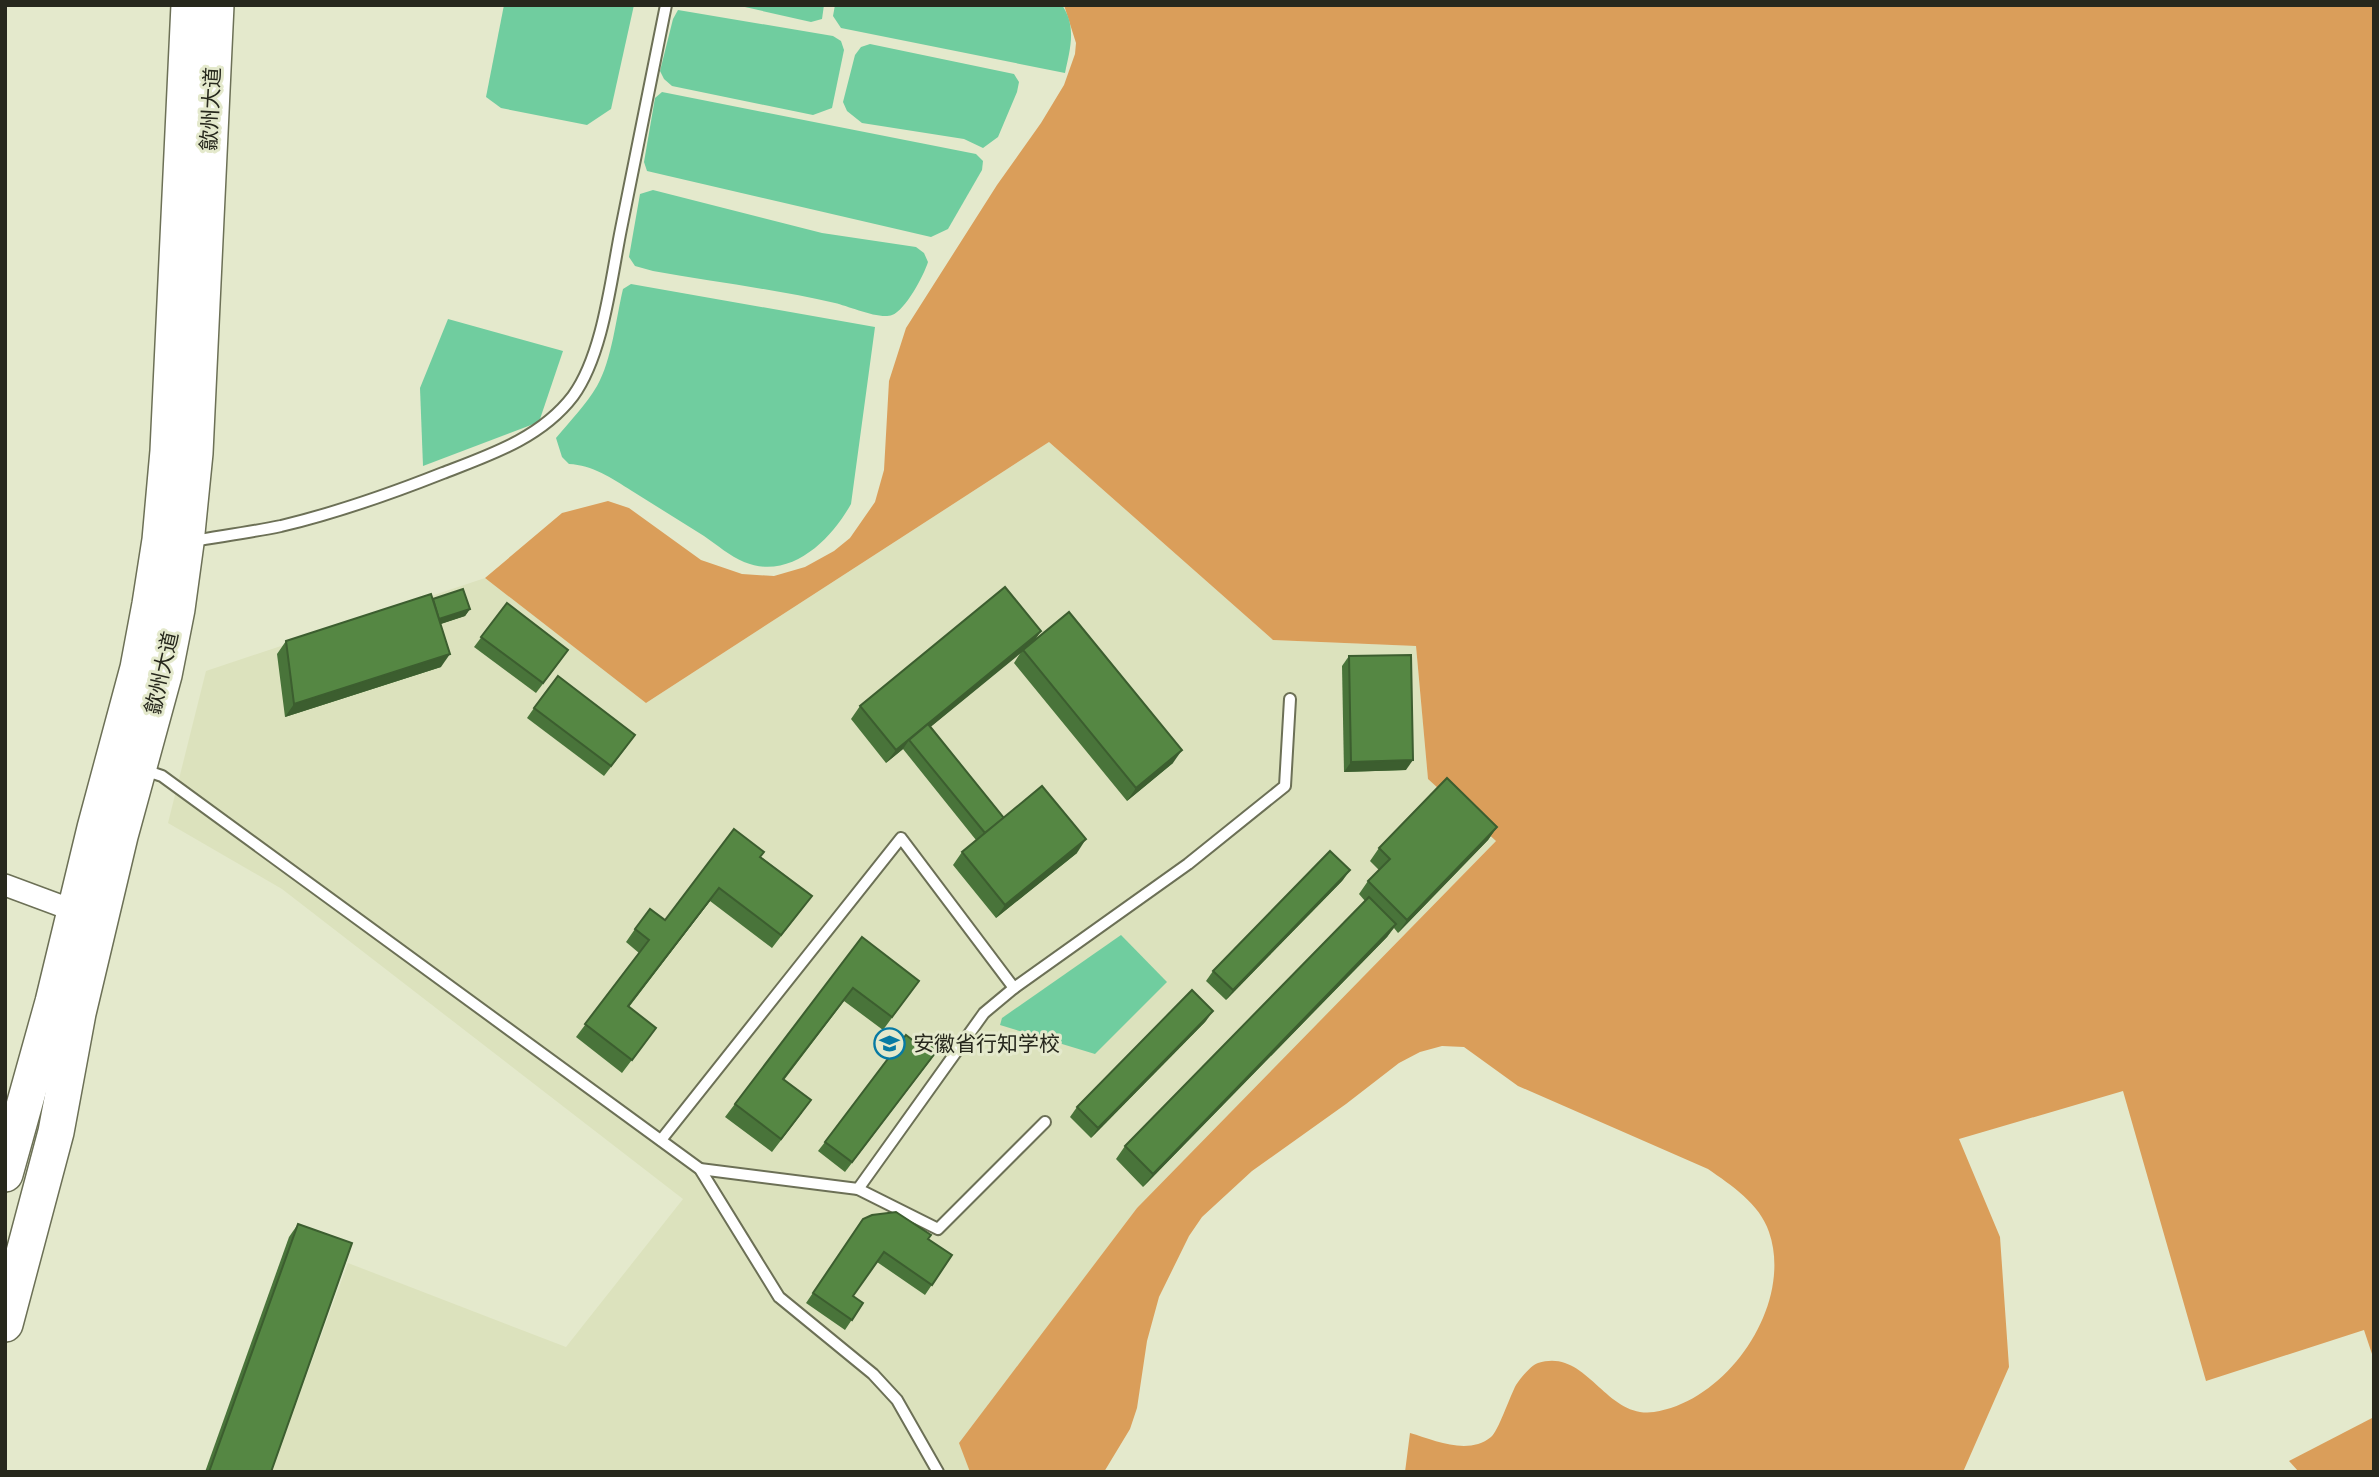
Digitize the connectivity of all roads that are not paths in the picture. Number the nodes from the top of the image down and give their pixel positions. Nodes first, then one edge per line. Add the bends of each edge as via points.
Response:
1 (189, 5) edge
2 (216, 5) edge
3 (666, 5) edge
4 (186, 543) junction
5 (1290, 699) dead end
6 (138, 769) junction
7 (5, 885) edge
8 (75, 911) junction
9 (1014, 988) junction
10 (1045, 1122) dead end
11 (661, 1140) junction
12 (700, 1169) junction
13 (5, 1174) edge
14 (859, 1189) junction
15 (5, 1324) edge
16 (938, 1472) edge

1 - 8 highway, 歙州大道 via 169,451 160,540 138,668
2 - 4 highway, 歙州大道 via 195,453
3 - 4 lane via 605,311 590,365 563,408 532,434 411,486 281,526
4 - 6 highway, 歙州大道 via 163,675
5 - 9 lane via 1285,786 1188,864
6 - 11 lane via 162,776
6 - 15 highway, 歙州大道 via 78,1013 56,1132
7 - 8 street
8 - 13 highway, 歙州大道
9 - 11 lane via 901,838
9 - 14 lane via 985,1013
10 - 14 lane via 938,1229
11 - 12 lane
12 - 14 lane
12 - 16 lane via 779,1297 873,1374 897,1400

